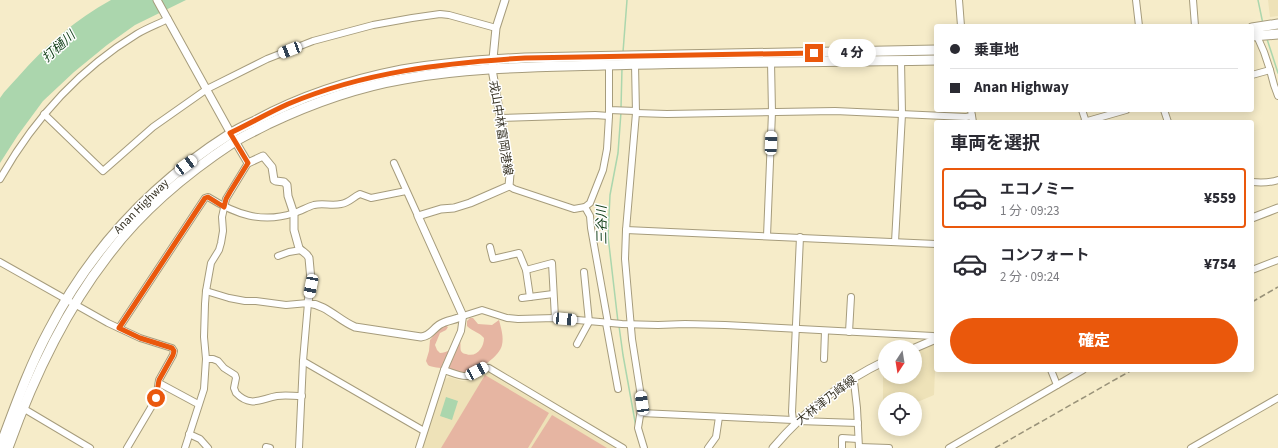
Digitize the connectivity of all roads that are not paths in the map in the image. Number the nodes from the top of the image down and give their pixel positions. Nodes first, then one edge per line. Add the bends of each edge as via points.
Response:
1 (158, 0) edge
2 (504, 0) edge
3 (959, 0) edge
4 (1136, 0) edge
5 (1193, 0) edge
6 (167, 17) junction
7 (961, 24) edge
8 (1139, 24) edge
9 (1195, 24) edge
10 (496, 28) junction
11 (1274, 29) edge
12 (1255, 32) edge
13 (934, 50) edge
14 (901, 60) junction
15 (934, 60) edge
16 (611, 62) junction
17 (632, 62) junction
18 (771, 62) junction
19 (492, 64) junction
20 (1270, 70) junction
21 (1254, 74) edge
22 (207, 89) junction
23 (1278, 96) edge
24 (611, 112) junction
25 (634, 112) junction
26 (772, 112) junction
27 (1119, 112) edge
28 (44, 114) junction
29 (902, 114) junction
30 (972, 116) edge
31 (501, 118) junction
32 (1092, 120) edge
33 (233, 137) junction
34 (248, 163) junction
35 (394, 164) dead end
36 (0, 179) edge
37 (1278, 180) edge
38 (1254, 182) edge
39 (509, 186) junction
40 (406, 191) junction
41 (224, 207) junction
42 (585, 207) junction
43 (1278, 208) edge
44 (294, 214) junction
45 (418, 216) junction
46 (1254, 217) edge
47 (626, 230) junction
48 (767, 236) junction
49 (800, 237) junction
50 (895, 242) junction
51 (934, 244) edge
52 (490, 247) dead end
53 (300, 250) junction
54 (278, 256) dead end
55 (1278, 260) edge
56 (0, 262) edge
57 (1254, 269) edge
58 (526, 270) junction
59 (584, 272) dead end
60 (206, 291) junction
61 (553, 294) junction
62 (530, 297) junction
63 (851, 297) dead end
64 (522, 298) dead end
65 (70, 302) junction
66 (308, 303) junction
67 (463, 316) junction
68 (555, 318) junction
69 (589, 322) junction
70 (609, 323) junction
71 (631, 324) junction
72 (119, 328) junction
73 (795, 329) junction
74 (825, 331) junction
75 (849, 332) junction
76 (934, 337) edge
77 (934, 340) edge
78 (577, 344) dead end
79 (922, 345) edge
80 (206, 359) junction
81 (824, 359) dead end
82 (303, 361) junction
83 (878, 364) edge
84 (444, 370) junction
85 (1052, 372) edge
86 (1080, 372) edge
87 (853, 378) junction
88 (158, 383) junction
89 (1057, 385) junction
90 (618, 389) dead end
91 (302, 396) junction
92 (1278, 398) edge
93 (198, 404) junction
94 (19, 406) junction
95 (641, 413) junction
96 (718, 417) junction
97 (796, 421) junction
98 (858, 423) junction
99 (424, 431) junction
100 (189, 434) junction
101 (858, 439) junction
102 (1202, 445) edge
103 (0, 447) edge
104 (8, 448) edge
105 (90, 448) edge
106 (127, 448) edge
107 (185, 448) edge
108 (208, 448) edge
109 (299, 448) edge
110 (418, 448) edge
111 (622, 448) edge
112 (644, 448) edge
113 (708, 448) edge
114 (773, 448) edge
115 (842, 448) edge
116 (859, 448) edge
117 (889, 448) edge
118 (949, 448) edge
119 (1191, 448) edge

1 - 6 main road
2 - 10 main road, 戎山中林富岡港線
3 - 7 street
4 - 8 street
5 - 9 street
6 - 22 main road
6 - 28 street via 104,56 61,94
10 - 19 main road, 戎山中林富岡港線
10 - 22 street via 440,14 373,25 313,41 267,59
11 - 12 highway
12 - 20 street
13 - 17 highway, Anan Highway
14 - 15 highway, Anan Highway
14 - 18 highway, Anan Highway
14 - 29 street
16 - 17 highway, Anan Highway
16 - 19 highway, Anan Highway via 525,58
16 - 24 street
17 - 18 highway, Anan Highway
17 - 25 street
18 - 26 street
19 - 31 main road, 戎山中林富岡港線
19 - 33 highway, Anan Highway via 402,70 357,80 287,104
20 - 21 street
20 - 23 street
22 - 28 street via 153,127 103,171
22 - 33 main road
24 - 25 street
24 - 31 street via 596,115
24 - 42 street via 603,170 590,203
25 - 26 street
25 - 47 street
26 - 29 street
26 - 48 street
27 - 32 street
28 - 36 street via 10,160
29 - 30 street
29 - 50 street
31 - 39 main road, 戎山中林富岡港線 via 510,174
33 - 34 main road
33 - 65 highway, Anan Highway via 175,174 134,211 99,252
34 - 41 street via 226,199
34 - 44 main road via 263,156 272,167 274,180 287,185
35 - 40 street
37 - 38 street
39 - 42 street via 574,209
39 - 45 main road, 戎山中林富岡港線 via 470,203
40 - 44 street via 371,198 360,194 342,204 315,205
40 - 45 street
41 - 44 street via 257,218
41 - 60 street via 221,243 211,263
41 - 72 street via 208,197 205,198
42 - 70 street via 590,216
43 - 46 main road
44 - 53 main road via 294,230
45 - 67 main road
47 - 48 street
47 - 71 street via 625,259
48 - 49 street
49 - 50 street
49 - 73 street
50 - 51 street
52 - 58 street via 493,259 519,253
53 - 54 street
53 - 66 main road via 309,258 312,280
55 - 57 street
56 - 65 street
58 - 61 street via 552,263
58 - 62 street
59 - 69 street
60 - 66 street via 245,301 256,300 286,305
60 - 80 street
61 - 62 street
61 - 68 street
62 - 64 street
63 - 75 street
65 - 72 street
65 - 94 highway, Anan Highway via 49,329 28,372
66 - 67 main road via 323,307 355,327 421,337 429,335 441,323
66 - 82 street
67 - 68 street via 482,310 507,318
67 - 84 street via 461,331
68 - 69 street
69 - 70 street
69 - 78 street
70 - 71 street
70 - 90 street
71 - 73 street
71 - 95 street via 642,403
72 - 88 street via 172,348 173,355
73 - 74 street
73 - 97 street
74 - 75 street
74 - 81 street
75 - 76 street
77 - 79 main road
80 - 91 street via 218,361 235,375 236,393 246,400 257,402 276,396
80 - 93 street via 204,389
82 - 91 street
82 - 99 street
83 - 87 main road, 大林津乃峰線
84 - 99 street
84 - 111 street via 470,376 485,367 489,368
85 - 89 street
86 - 89 street
87 - 97 main road, 大林津乃峰線
87 - 98 street
88 - 93 street
88 - 106 street via 156,398
89 - 118 street
91 - 109 street
92 - 102 street
93 - 100 street
94 - 103 highway, Anan Highway
94 - 104 highway, Anan Highway
94 - 105 street
95 - 96 street
95 - 112 street via 638,428
96 - 97 street
96 - 113 street via 716,437
97 - 98 street
97 - 114 main road, 大林津乃峰線
98 - 101 street
99 - 110 street
100 - 107 street
100 - 108 street via 200,439
101 - 115 street via 842,438
101 - 116 street
102 - 119 street
116 - 117 street

